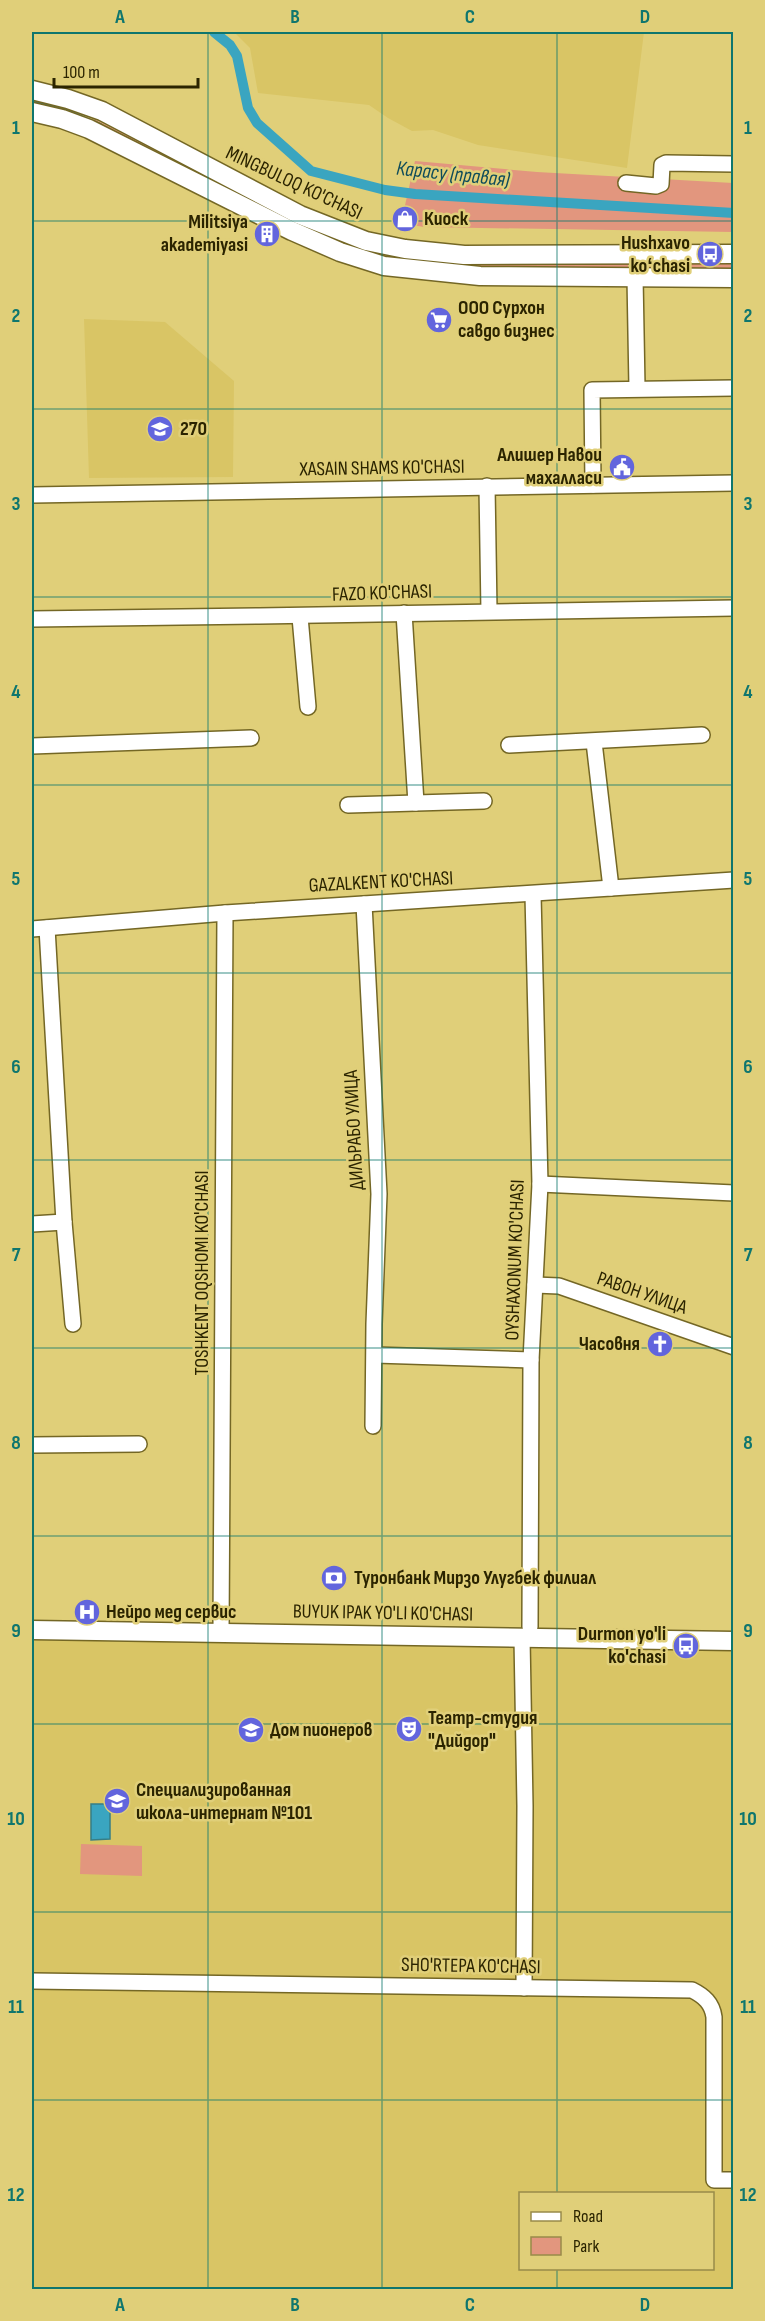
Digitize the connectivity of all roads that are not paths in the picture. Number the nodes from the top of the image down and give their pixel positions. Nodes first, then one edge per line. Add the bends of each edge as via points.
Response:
1 (32, 90) edge
2 (32, 112) edge
3 (734, 164) edge
4 (227, 178) junction
5 (626, 183) dead end
6 (219, 196) junction
7 (388, 246) junction
8 (734, 254) edge
9 (636, 255) junction
10 (384, 266) junction
11 (636, 278) junction
12 (734, 278) edge
13 (638, 388) junction
14 (734, 388) edge
15 (734, 483) edge
16 (593, 485) junction
17 (487, 486) junction
18 (32, 495) edge
19 (734, 608) edge
20 (489, 611) junction
21 (404, 613) junction
22 (300, 617) junction
23 (32, 619) edge
24 (308, 707) dead end
25 (702, 735) dead end
26 (251, 738) dead end
27 (594, 742) junction
28 (509, 745) dead end
29 (32, 746) edge
30 (484, 801) dead end
31 (416, 803) junction
32 (348, 805) dead end
33 (734, 880) edge
34 (611, 888) junction
35 (533, 895) junction
36 (364, 904) junction
37 (225, 913) junction
38 (39, 928) edge
39 (540, 1184) junction
40 (734, 1193) edge
41 (64, 1222) junction
42 (32, 1224) edge
43 (535, 1285) junction
44 (73, 1324) dead end
45 (734, 1347) edge
46 (375, 1355) junction
47 (531, 1360) junction
48 (373, 1426) dead end
49 (139, 1444) dead end
50 (32, 1445) edge
51 (32, 1619) edge
52 (221, 1628) junction
53 (32, 1630) edge
54 (734, 1630) edge
55 (526, 1632) junction
56 (734, 1641) edge
57 (32, 1981) edge
58 (524, 1988) junction
59 (734, 2180) edge

1 - 4 main road, MINGBULOQ KO'CHASI via 102,111
2 - 6 main road via 89,129
3 - 5 street via 666,163 662,165 661,184
4 - 6 main road
4 - 7 main road, MINGBULOQ KO'CHASI via 337,231
6 - 10 main road via 326,246
7 - 9 main road, MINGBULOQ KO'CHASI via 464,255
7 - 10 main road
8 - 9 main road, MINGBULOQ KO'CHASI
9 - 11 main road
10 - 11 main road via 480,276
11 - 12 main road
11 - 13 street
13 - 14 street
13 - 16 street via 592,390
15 - 16 street, XASAIN SHAMS KO'CHASI
16 - 17 street, XASAIN SHAMS KO'CHASI
17 - 18 street, XASAIN SHAMS KO'CHASI
17 - 20 street
19 - 20 street, FAZO KO'CHASI
20 - 21 street, FAZO KO'CHASI
21 - 22 street, FAZO KO'CHASI
21 - 31 street
22 - 23 street, FAZO KO'CHASI
22 - 24 street
25 - 27 street
26 - 29 street
27 - 28 street
27 - 34 street
30 - 31 street
31 - 32 street
33 - 34 street, GAZALKENT KO'CHASI
34 - 35 street, GAZALKENT KO'CHASI
35 - 36 street, GAZALKENT KO'CHASI
35 - 39 street, OYSHAXONUM KO'CHASI
36 - 37 street, GAZALKENT KO'CHASI
36 - 46 street, ДИЛЬРАБО УЛИЦА via 379,1194
37 - 38 street, GAZALKENT KO'CHASI
37 - 52 street, TOSHKENT OQSHOMI KO'CHASI
38 - 41 street
39 - 40 street
39 - 43 street, OYSHAXONUM KO'CHASI
41 - 42 street
41 - 44 street
43 - 45 street, РАВОН УЛИЦА via 559,1286
43 - 47 street, OYSHAXONUM KO'CHASI
46 - 47 street
46 - 48 street, ДИЛЬРАБО УЛИЦА
47 - 55 street, OYSHAXONUM KO'CHASI
49 - 50 street
51 - 52 main road, BUYUK IPAK YO'LI KO'CHASI
52 - 53 main road, BUYUK IPAK YO'LI KO'CHASI
52 - 55 main road, BUYUK IPAK YO'LI KO'CHASI
54 - 55 main road, BUYUK IPAK YO'LI KO'CHASI
55 - 56 main road, BUYUK IPAK YO'LI KO'CHASI
55 - 58 street, OYSHAXONUM KO'CHASI
57 - 58 street, SHO'RTEPA KO'CHASI
58 - 59 street, SHO'RTEPA KO'CHASI via 686,1989 702,1996 712,2007 714,2017 714,2180

